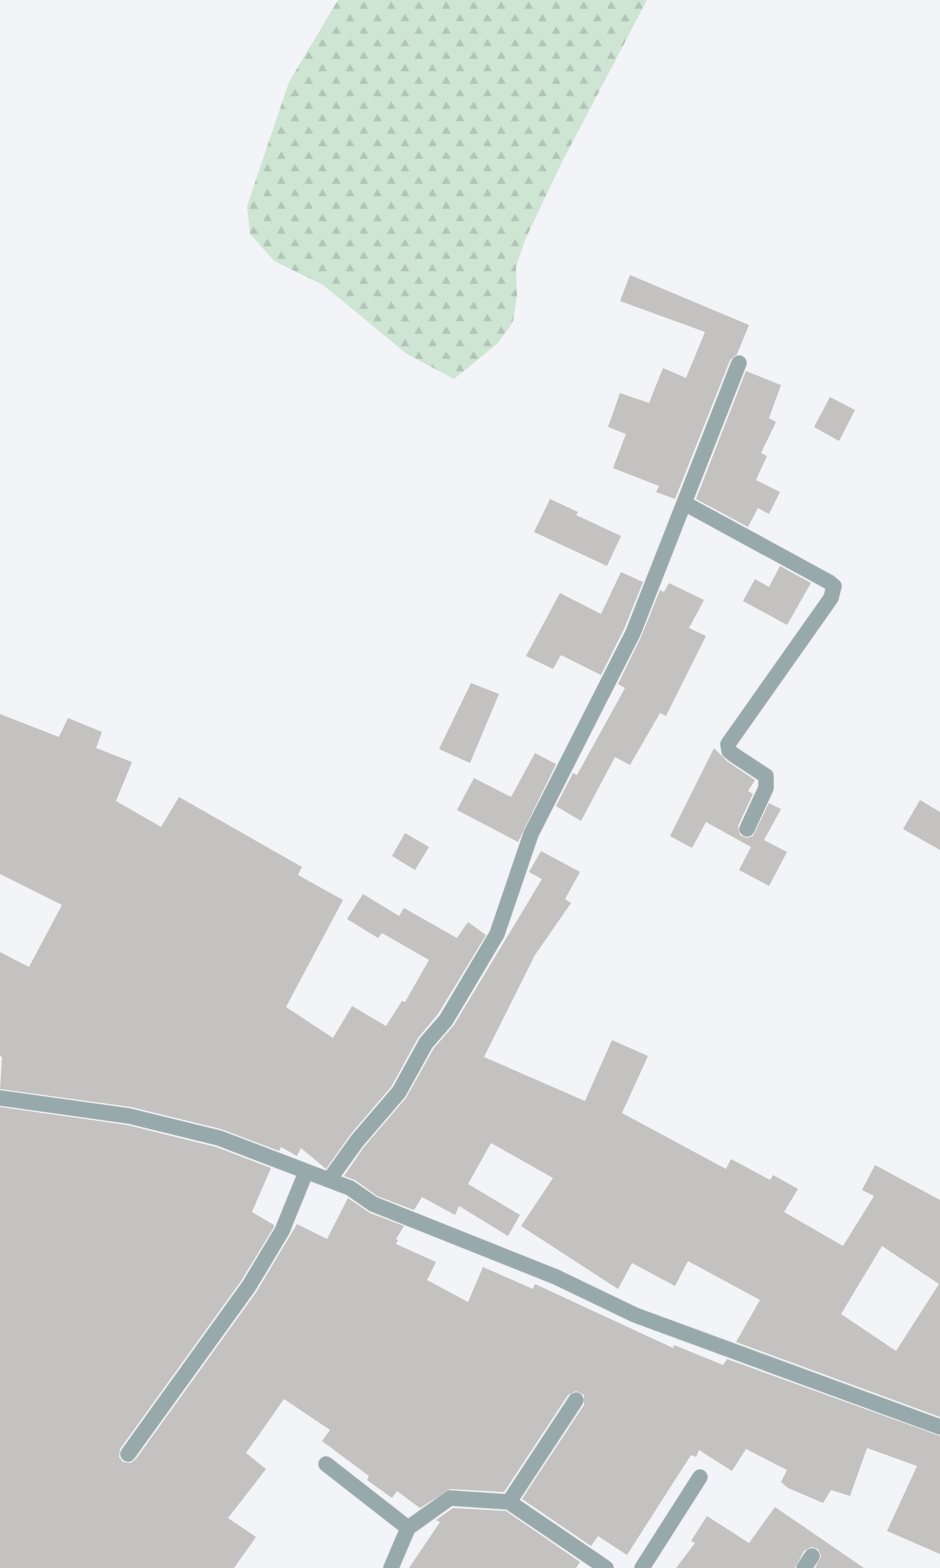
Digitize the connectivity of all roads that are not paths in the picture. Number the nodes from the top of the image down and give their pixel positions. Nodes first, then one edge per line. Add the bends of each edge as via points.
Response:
1 (739, 363) dead end
2 (684, 503) junction
3 (747, 829) dead end
4 (0, 1098) edge
5 (306, 1172) junction
6 (329, 1180) junction
7 (576, 1400) dead end
8 (940, 1427) edge
9 (128, 1454) dead end
10 (326, 1464) dead end
11 (700, 1476) dead end
12 (509, 1502) junction
13 (408, 1528) junction
14 (392, 1568) edge
15 (606, 1568) edge
16 (642, 1568) edge

1 - 2 street
2 - 3 street via 834,586 831,598 728,744 730,751 766,776 766,788
2 - 6 street via 633,633 531,834 497,934 398,1092
4 - 5 street via 129,1116 219,1138
5 - 6 street
5 - 9 street via 282,1231 249,1286
6 - 8 street via 350,1188 373,1204 556,1277 634,1314
7 - 12 street
10 - 13 street
11 - 16 street
12 - 13 street via 450,1498
12 - 15 street
13 - 14 street

